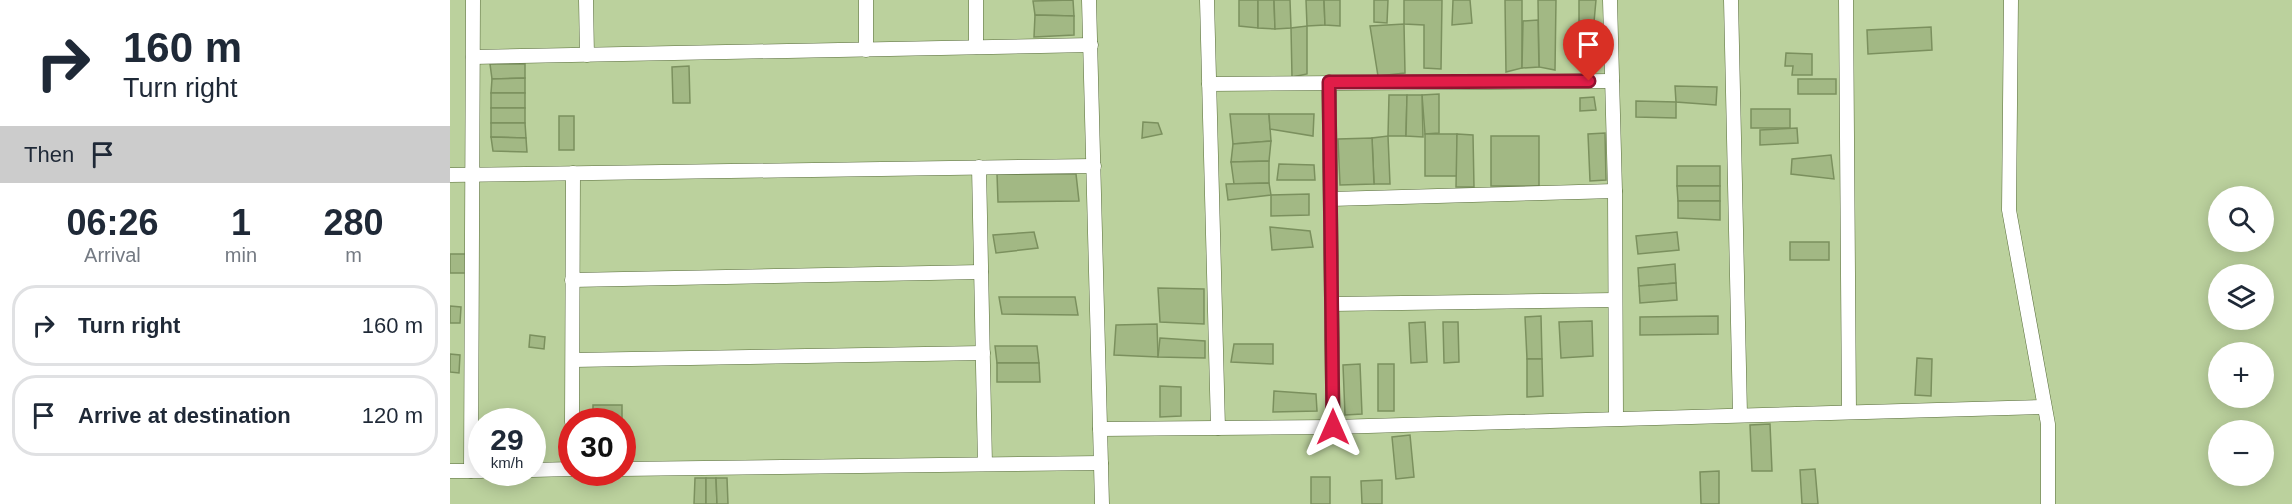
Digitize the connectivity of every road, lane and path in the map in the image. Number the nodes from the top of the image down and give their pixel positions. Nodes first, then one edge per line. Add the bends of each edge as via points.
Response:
1 (473, 0) edge
2 (586, 0) edge
3 (866, 0) edge
4 (976, 0) edge
5 (1089, 0) edge
6 (1207, 0) edge
7 (1610, 0) edge
8 (1731, 0) edge
9 (1846, 0) edge
10 (2010, 0) edge
11 (1091, 45) junction
12 (976, 47) junction
13 (866, 50) junction
14 (587, 55) junction
15 (473, 57) junction
16 (1612, 81) junction
17 (1329, 82) junction
18 (1209, 84) junction
19 (1094, 166) junction
20 (979, 167) junction
21 (573, 173) junction
22 (450, 175) edge
23 (473, 175) junction
24 (1615, 191) junction
25 (1331, 199) junction
26 (981, 272) junction
27 (572, 279) junction
28 (1616, 300) junction
29 (1332, 304) junction
30 (983, 353) junction
31 (573, 360) junction
32 (2044, 407) junction
33 (475, 408) edge
34 (572, 408) edge
35 (1849, 412) junction
36 (1740, 414) junction
37 (1616, 417) junction
38 (1333, 427) junction
39 (1218, 428) junction
40 (1100, 429) junction
41 (1101, 463) junction
42 (985, 464) junction
43 (636, 469) edge
44 (450, 471) edge
45 (468, 471) edge
46 (1102, 504) edge
47 (2048, 504) edge

1 - 15 street
2 - 14 street
3 - 13 street
4 - 12 street
5 - 11 street
6 - 18 street
7 - 16 street
8 - 36 street
9 - 35 street
10 - 32 street via 2009,210
11 - 12 street
11 - 19 street
12 - 13 street
13 - 14 street
14 - 15 street
15 - 23 street
16 - 17 street
16 - 24 street
17 - 18 street
17 - 25 street
18 - 39 street
19 - 20 street
19 - 40 street
20 - 21 street
20 - 26 street
21 - 23 street
21 - 27 street
22 - 23 street
23 - 33 street
24 - 25 street
24 - 28 street
25 - 29 street
26 - 27 street
26 - 30 street
27 - 31 street
28 - 29 street
28 - 37 street
29 - 38 street
30 - 31 street
30 - 42 street
31 - 34 street
32 - 35 street
32 - 47 street via 2048,424
35 - 36 street
36 - 37 street
37 - 38 street
38 - 39 street
39 - 40 street
40 - 41 street
41 - 42 street
41 - 46 street
42 - 43 street
44 - 45 street

